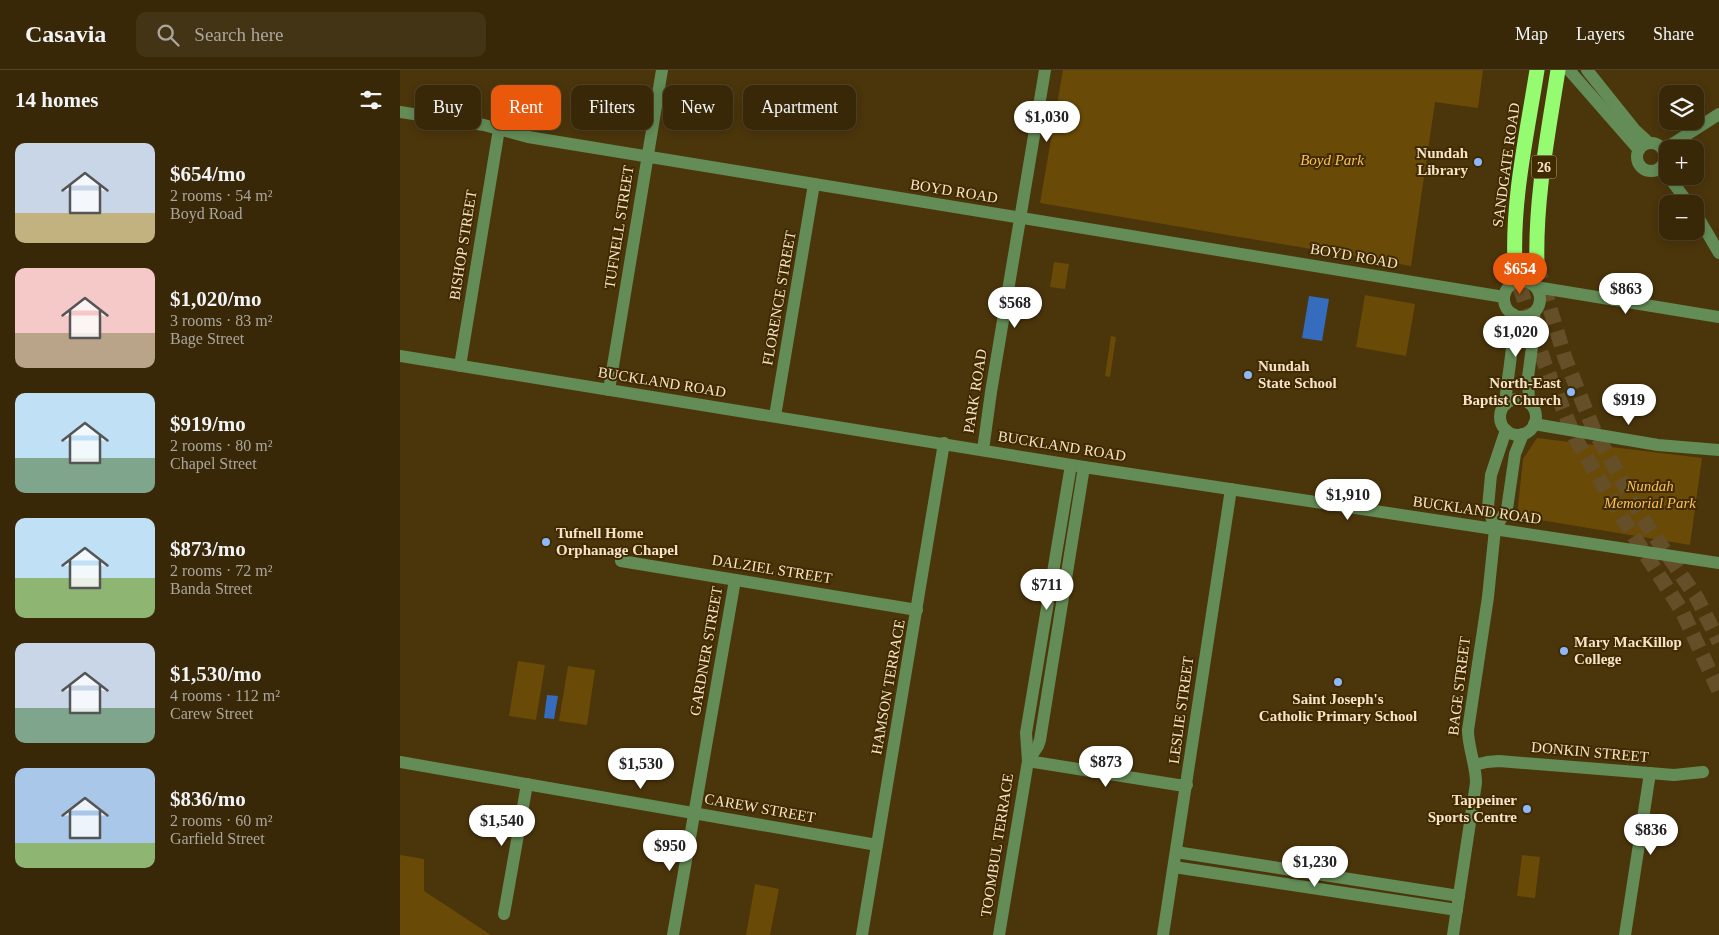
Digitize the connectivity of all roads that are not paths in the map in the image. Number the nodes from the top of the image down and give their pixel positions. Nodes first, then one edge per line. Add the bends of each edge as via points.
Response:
1 (662, 70) edge
2 (1045, 70) edge
3 (1537, 70) edge
4 (1558, 70) edge
5 (1569, 70) edge
6 (1587, 70) edge
7 (400, 112) edge
8 (1719, 114) edge
9 (491, 127) edge
10 (499, 130) edge
11 (503, 130) edge
12 (1679, 140) edge
13 (1659, 145) edge
14 (1644, 147) junction
15 (647, 156) junction
16 (1659, 173) edge
17 (814, 184) junction
18 (1674, 185) edge
19 (1682, 195) edge
20 (1020, 218) junction
21 (1704, 227) edge
22 (1719, 253) edge
23 (1515, 264) tunnel mouth
24 (1537, 265) tunnel mouth
25 (1536, 287) junction
26 (1504, 297) junction
27 (1534, 313) junction
28 (1513, 314) junction
29 (1719, 317) edge
30 (400, 356) edge
31 (460, 366) junction
32 (609, 390) junction
33 (1529, 403) junction
34 (1506, 404) junction
35 (775, 416) junction
36 (1534, 424) junction
37 (1506, 430) junction
38 (1523, 434) junction
39 (944, 443) junction
40 (983, 450) junction
41 (1719, 450) edge
42 (1071, 465) junction
43 (1084, 467) junction
44 (1230, 489) junction
45 (1495, 529) junction
46 (621, 561) dead end
47 (1719, 563) edge
48 (735, 580) junction
49 (917, 610) junction
50 (1028, 761) junction
51 (400, 762) edge
52 (1474, 765) junction
53 (1702, 772) dead end
54 (1650, 773) junction
55 (526, 784) junction
56 (1187, 785) junction
57 (695, 814) junction
58 (877, 845) junction
59 (1176, 852) junction
60 (1174, 867) junction
61 (1459, 896) junction
62 (1457, 910) junction
63 (504, 914) dead end
64 (674, 935) edge
65 (862, 935) edge
66 (998, 935) edge
67 (1163, 935) edge
68 (1454, 935) edge
69 (1625, 935) edge

1 - 15 street, TUFNELL STREET
2 - 20 street, PARK ROAD
3 - 23 highway, SANDGATE ROAD / 26 via 1518,192
4 - 24 highway, 26 via 1540,193
5 - 14 street
6 - 14 street
7 - 9 street, BOYD ROAD
8 - 12 street
10 - 31 street, BISHOP STREET
11 - 15 street, BOYD ROAD
13 - 14 street
14 - 16 street via 1638,162 1643,169
15 - 17 street, BOYD ROAD
15 - 32 street, TUFNELL STREET
17 - 20 street, BOYD ROAD
17 - 35 street, FLORENCE STREET
18 - 19 street
20 - 26 street, BOYD ROAD
20 - 40 street, PARK ROAD
21 - 22 street
25 - 26 street via 1526,281 1514,283
25 - 27 street via 1540,303
25 - 29 street
26 - 28 street via 1506,307
27 - 28 street via 1524,317
27 - 33 street via 1527,384
28 - 34 street via 1514,334
30 - 31 street, BUCKLAND ROAD
31 - 32 street, BUCKLAND ROAD
32 - 35 street, BUCKLAND ROAD
33 - 34 street via 1518,399
33 - 36 street via 1536,413
34 - 37 street via 1501,420
35 - 39 street, BUCKLAND ROAD
36 - 38 street
36 - 41 street via 1658,444
37 - 38 street
37 - 45 street, BAGE STREET via 1491,475 1488,507
38 - 45 street, BAGE STREET via 1515,454 1507,509
39 - 40 street, BUCKLAND ROAD
39 - 49 street, HAMSON TERRACE
40 - 42 street, BUCKLAND ROAD
42 - 43 street, BUCKLAND ROAD
42 - 50 street, TOOMBUL TERRACE via 1026,733
43 - 44 street, BUCKLAND ROAD
43 - 50 street, TOOMBUL TERRACE via 1040,740
44 - 45 street, BUCKLAND ROAD
44 - 56 street, LESLIE STREET
45 - 47 street, BUCKLAND ROAD
45 - 52 street, BAGE STREET via 1468,730
46 - 48 street, DALZIEL STREET
48 - 49 street, DALZIEL STREET
48 - 57 street, GARDNER STREET
49 - 58 street, HAMSON TERRACE
50 - 56 street
50 - 66 street, TOOMBUL TERRACE
51 - 55 street, CAREW STREET
52 - 54 street, DONKIN STREET via 1499,761
52 - 61 street, BAGE STREET via 1476,790
53 - 54 street, DONKIN STREET
54 - 69 street
55 - 57 street, CAREW STREET
55 - 63 street
56 - 59 street, LESLIE STREET
57 - 58 street, CAREW STREET
57 - 64 street, GARDNER STREET
58 - 65 street, HAMSON TERRACE
59 - 60 street, LESLIE STREET
59 - 61 street
60 - 62 street
60 - 67 street, LESLIE STREET
61 - 62 street, BAGE STREET
62 - 68 street, BAGE STREET

